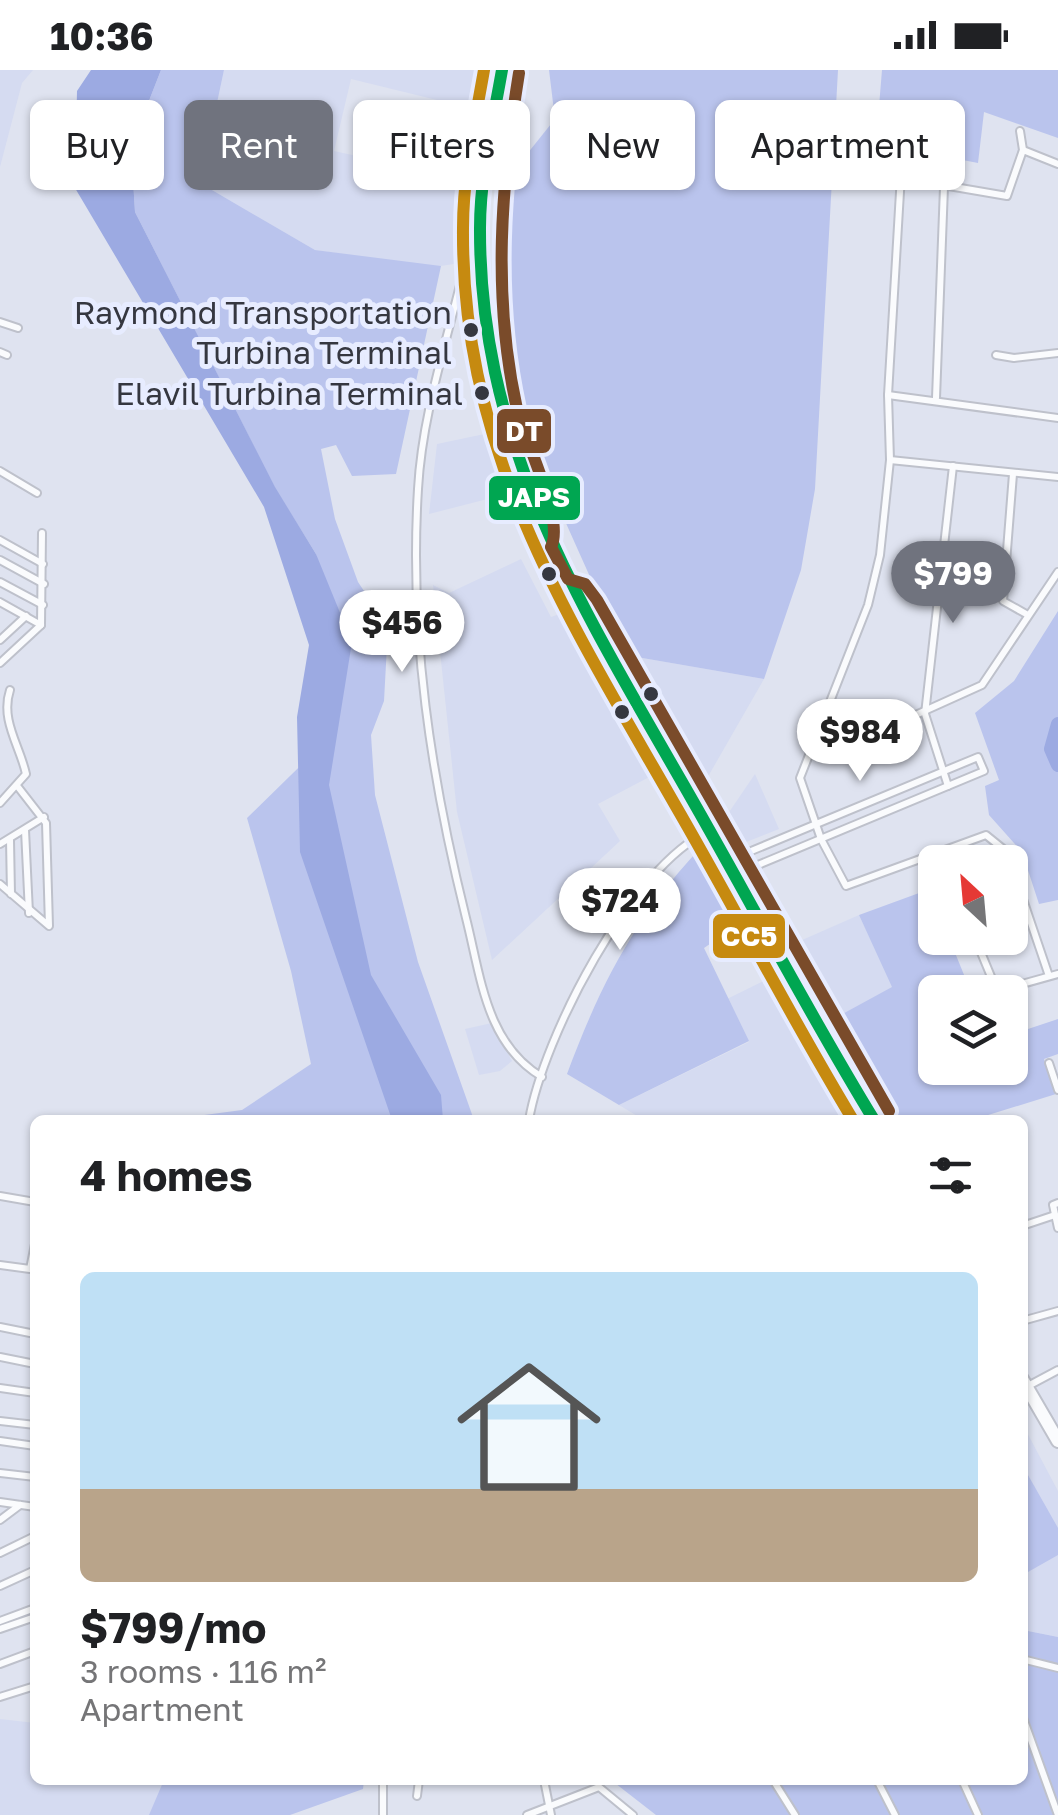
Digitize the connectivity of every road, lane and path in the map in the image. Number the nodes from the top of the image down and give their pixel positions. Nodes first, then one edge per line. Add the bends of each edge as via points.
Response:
1 (502, 70) edge
2 (1020, 131) dead end
3 (1023, 150) junction
4 (1058, 164) edge
5 (901, 190) edge
6 (944, 190) edge
7 (965, 190) edge
8 (481, 269) junction
9 (0, 322) edge
10 (18, 328) dead end
11 (1058, 353) edge
12 (996, 355) dead end
13 (888, 395) junction
14 (936, 398) junction
15 (1058, 418) edge
16 (890, 460) junction
17 (953, 466) junction
18 (0, 471) edge
19 (1013, 474) junction
20 (1058, 477) edge
21 (37, 493) dead end
22 (42, 532) dead end
23 (0, 540) edge
24 (0, 560) edge
25 (44, 564) junction
26 (1058, 572) edge
27 (0, 582) edge
28 (45, 584) junction
29 (0, 602) edge
30 (43, 606) junction
31 (1028, 615) junction
32 (26, 616) junction
33 (41, 625) junction
34 (0, 626) edge
35 (9, 632) junction
36 (0, 640) edge
37 (0, 663) edge
38 (10, 690) dead end
39 (925, 714) junction
40 (818, 729) junction
41 (944, 770) junction
42 (948, 786) junction
43 (18, 787) junction
44 (0, 803) edge
45 (44, 817) junction
46 (815, 822) junction
47 (26, 830) junction
48 (709, 831) junction
49 (821, 839) junction
50 (10, 840) junction
51 (0, 844) edge
52 (956, 845) edge
53 (998, 845) edge
54 (918, 859) edge
55 (726, 861) junction
56 (734, 875) junction
57 (0, 884) edge
58 (11, 895) junction
59 (1028, 907) edge
60 (30, 914) junction
61 (982, 955) edge
62 (1054, 975) edge
63 (1049, 1063) dead end
64 (542, 1077) junction
65 (1058, 1090) edge
66 (531, 1115) edge
67 (871, 1115) edge
68 (0, 1196) edge
69 (30, 1201) edge
70 (1058, 1203) edge
71 (1055, 1215) junction
72 (1028, 1224) edge
73 (1058, 1228) edge
74 (0, 1265) edge
75 (30, 1270) edge
76 (1058, 1311) edge
77 (1028, 1319) edge
78 (0, 1326) edge
79 (30, 1333) edge
80 (0, 1357) edge
81 (30, 1363) edge
82 (1058, 1370) edge
83 (1028, 1381) edge
84 (1028, 1387) edge
85 (0, 1388) edge
86 (30, 1393) edge
87 (0, 1421) edge
88 (30, 1424) edge
89 (1058, 1440) edge
90 (0, 1441) edge
91 (30, 1445) edge
92 (0, 1473) edge
93 (30, 1477) edge
94 (0, 1502) edge
95 (21, 1504) junction
96 (30, 1506) edge
97 (0, 1520) edge
98 (30, 1538) edge
99 (0, 1553) edge
100 (30, 1572) edge
101 (0, 1586) edge
102 (30, 1610) edge
103 (30, 1619) edge
104 (0, 1621) edge
105 (0, 1630) edge
106 (30, 1653) edge
107 (1028, 1660) edge
108 (0, 1664) edge
109 (1058, 1668) edge
110 (30, 1688) edge
111 (0, 1697) edge
112 (1028, 1728) edge
113 (383, 1785) edge
114 (418, 1785) edge
115 (545, 1785) edge
116 (776, 1785) edge
117 (880, 1785) edge
118 (964, 1785) edge
119 (1055, 1788) edge
120 (417, 1796) dead end
121 (549, 1806) junction
122 (383, 1815) edge
123 (527, 1815) edge
124 (551, 1815) edge
125 (631, 1815) edge
126 (796, 1815) edge
127 (896, 1815) edge
128 (978, 1815) edge
129 (1058, 1815) edge

1 - 8 highway via 482,195
2 - 3 street
3 - 4 street
3 - 7 street via 1006,196
5 - 13 street
6 - 14 street
8 - 48 highway via 506,438 533,514
8 - 64 street via 463,273 429,407 417,503 421,687 443,824 487,1005 520,1064
9 - 10 street
11 - 12 street
13 - 14 street
13 - 16 street
14 - 15 street
16 - 17 street
16 - 40 street via 868,605
17 - 19 street
17 - 39 street
18 - 21 street
19 - 20 street
19 - 31 street via 1003,601
22 - 25 street
23 - 25 street
24 - 28 street
25 - 28 street
26 - 31 street
27 - 30 street
28 - 30 street
29 - 32 street
30 - 33 street
31 - 39 street via 982,685
32 - 33 street
32 - 35 street
33 - 37 street
34 - 35 street
35 - 36 street
38 - 43 street via 14,747 26,774
39 - 40 street via 844,742
39 - 41 street
40 - 46 street via 800,778
41 - 42 street
41 - 42 street via 978,758 984,771
41 - 46 street
42 - 49 street
43 - 44 street
43 - 45 street
45 - 47 street
45 - 60 street via 49,926
46 - 49 street
46 - 55 street
47 - 50 street
47 - 60 street
48 - 55 highway
48 - 64 street via 650,880 601,948 568,1008
49 - 54 street via 846,886
49 - 56 street
50 - 51 street
50 - 58 street
52 - 53 street via 986,835
55 - 56 highway
56 - 67 highway
57 - 58 street
58 - 60 street
59 - 62 street
61 - 62 street via 997,991
63 - 65 street
64 - 66 street
68 - 69 street
70 - 71 street
71 - 72 street
71 - 73 street
74 - 75 street
76 - 77 street
78 - 79 street
80 - 81 street
82 - 83 street
84 - 89 highway
85 - 86 street
87 - 88 street
90 - 91 street
92 - 93 street
94 - 95 street
95 - 96 street
95 - 97 street
98 - 99 street
100 - 101 street
102 - 104 street
103 - 105 street
106 - 108 street
107 - 109 street
110 - 111 street
112 - 119 street
113 - 122 street
114 - 120 street
115 - 121 street
116 - 126 street
117 - 127 street
118 - 128 street
119 - 129 street
121 - 123 street
121 - 124 street
121 - 125 street via 599,1787

